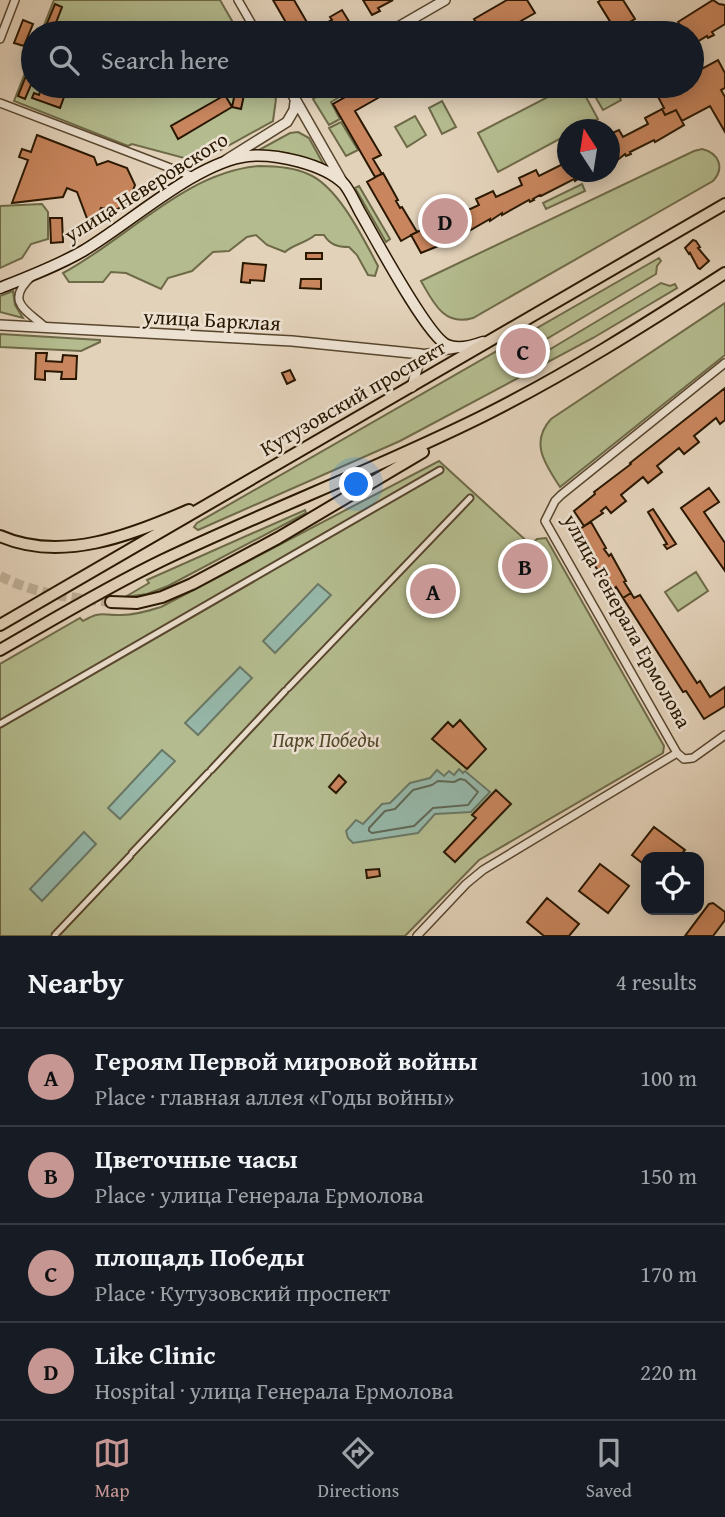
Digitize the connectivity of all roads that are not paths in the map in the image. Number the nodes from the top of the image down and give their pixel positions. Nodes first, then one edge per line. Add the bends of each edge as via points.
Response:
1 (15, 0) edge
2 (238, 0) edge
3 (445, 0) edge
4 (250, 21) edge
5 (409, 21) edge
6 (0, 39) edge
7 (295, 100) joint
8 (0, 103) edge
9 (218, 165) junction
10 (195, 178) junction
11 (344, 184) junction
12 (725, 204) edge
13 (725, 273) edge
14 (34, 274) junction
15 (0, 288) edge
16 (0, 325) edge
17 (46, 328) junction
18 (490, 340) junction
19 (464, 347) junction
20 (421, 354) junction
21 (725, 363) edge
22 (412, 387) junction
23 (484, 416) junction
24 (440, 470) dead end
25 (242, 486) junction
26 (470, 498) dead end
27 (0, 536) edge
28 (111, 602) tunnel mouth
29 (0, 625) edge
30 (0, 650) edge
31 (0, 724) edge
32 (725, 735) edge
33 (677, 753) junction
34 (55, 935) edge
35 (417, 936) edge

1 - 6 street
2 - 4 street
3 - 5 street
7 - 9 street, улица Неверовского via 287,122
7 - 11 street
8 - 10 street
9 - 10 main road, улица Неверовского
9 - 11 main road via 251,156 280,157
10 - 14 main road, улица Неверовского via 84,251
11 - 19 main road via 432,331 444,344
12 - 18 main road, Кутузовский проспект
13 - 23 main road via 598,354
14 - 15 main road, улица Неверовского
14 - 17 street via 22,287 21,305
16 - 17 street, улица Барклая
17 - 20 street, улица Барклая via 292,341
18 - 19 main road
18 - 22 main road, Кутузовский проспект
19 - 20 street
20 - 22 street
21 - 33 street, улица Генерала Ермолова via 561,495 545,521
22 - 25 main road, Кутузовский проспект
23 - 28 main road via 192,584 137,603
23 - 30 main road via 160,561
24 - 31 street
25 - 27 main road via 125,536 95,544 15,542
25 - 29 main road, Кутузовский проспект
26 - 34 street
32 - 33 street via 693,758 684,759
33 - 35 street via 483,870

